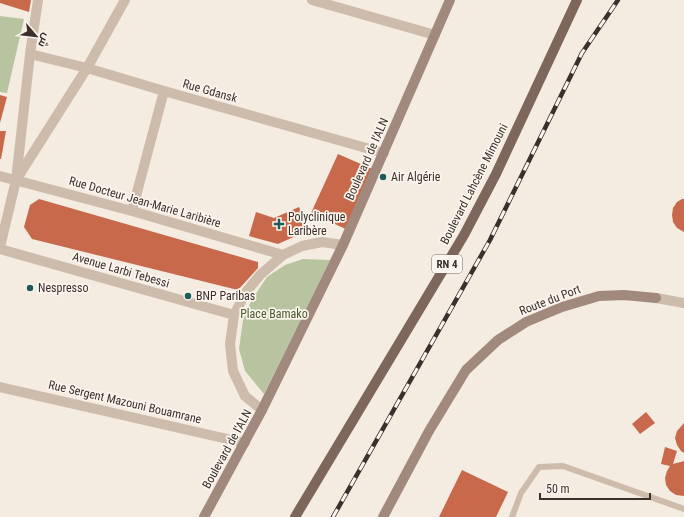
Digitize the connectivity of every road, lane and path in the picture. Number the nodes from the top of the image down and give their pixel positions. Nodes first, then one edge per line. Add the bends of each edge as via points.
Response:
1 (38, 0) edge
2 (126, 0) edge
3 (312, 0) edge
4 (450, 0) edge
5 (576, 0) edge
6 (435, 35) junction
7 (30, 54) junction
8 (87, 68) junction
9 (164, 91) junction
10 (384, 153) junction
11 (0, 176) edge
12 (16, 180) junction
13 (132, 211) junction
14 (343, 245) junction
15 (0, 248) edge
16 (283, 255) junction
17 (656, 298) joint
18 (684, 303) edge
19 (234, 315) junction
20 (0, 387) edge
21 (262, 410) junction
22 (245, 443) junction
23 (684, 509) edge
24 (204, 517) edge
25 (295, 517) edge
26 (383, 517) edge
27 (512, 517) edge

1 - 7 street
2 - 8 street
3 - 6 street
4 - 6 main road, Boulevard de l'ALN
5 - 25 main road, Boulevard Lahcène Mimouni / RN 4 via 496,174 464,235
6 - 10 main road, Boulevard de l'ALN
7 - 8 street, Rue Gdansk
7 - 12 street
8 - 9 street, Rue Gdansk
8 - 12 street
9 - 10 street, Rue Gdansk
9 - 13 street
10 - 14 main road, Boulevard de l'ALN
11 - 12 street, Rue Docteur Jean-Marie Laribière
12 - 13 street, Rue Docteur Jean-Marie Laribière
12 - 15 street
13 - 16 street, Rue Docteur Jean-Marie Laribière
14 - 16 street via 322,242 302,246
14 - 21 main road, Boulevard de l'ALN
15 - 19 street, Avenue Larbi Tebessi
16 - 19 street via 260,275 246,292
17 - 18 street, Route du Port
17 - 26 main road, Route du Port via 599,296 562,307 526,322 498,340 466,370 429,431
19 - 21 street via 230,344 233,371 245,396
20 - 22 street, Rue Sergent Mazouni Bouamrane
21 - 22 main road, Boulevard de l'ALN
22 - 24 main road, Boulevard de l'ALN
23 - 27 lane via 563,466 551,466 539,467 521,493

